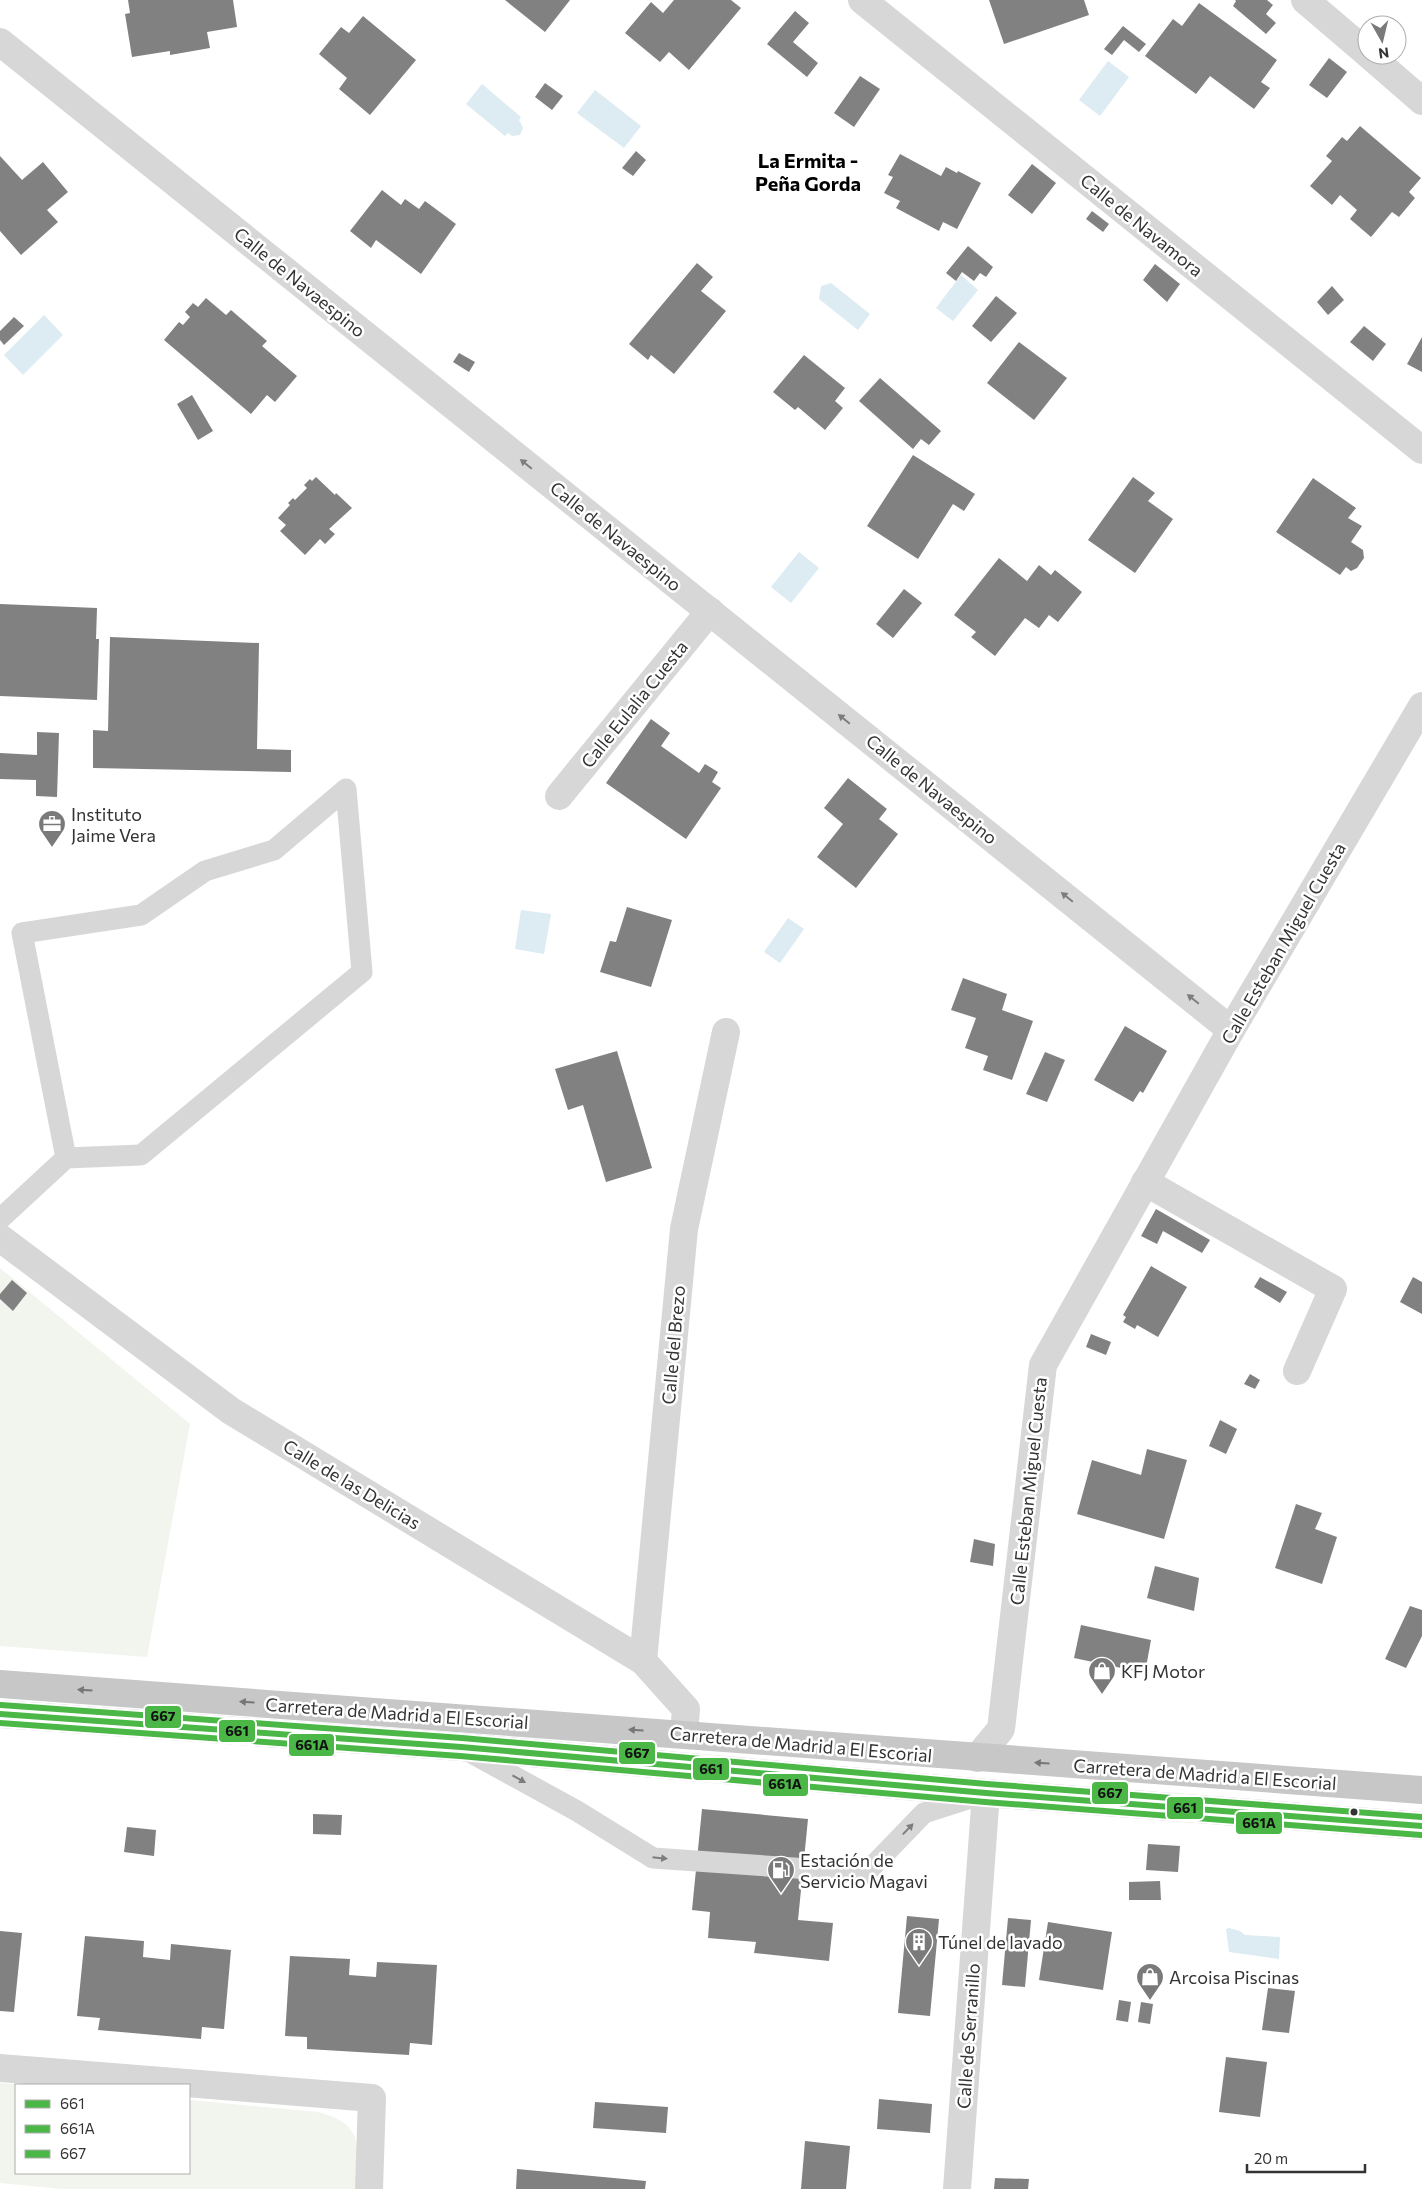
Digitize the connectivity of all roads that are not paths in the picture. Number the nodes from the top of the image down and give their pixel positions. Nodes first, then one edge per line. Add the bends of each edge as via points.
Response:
1 (862, 0) edge
2 (1305, 0) edge
3 (0, 42) edge
4 (1357, 45) edge
5 (1381, 65) edge
6 (1422, 101) edge
7 (1422, 450) edge
8 (710, 612) junction
9 (1422, 706) edge
10 (559, 796) dead end
11 (1231, 1030) junction
12 (726, 1032) dead end
13 (66, 1158) junction
14 (1145, 1182) junction
15 (0, 1219) edge
16 (0, 1238) edge
17 (1297, 1371) dead end
18 (643, 1661) junction
19 (0, 1684) edge
20 (0, 1714) edge
21 (684, 1734) junction
22 (461, 1747) junction
23 (977, 1758) junction
24 (1422, 1781) edge
25 (1352, 1785) junction
26 (1422, 1790) edge
27 (986, 1793) junction
28 (1422, 1826) edge
29 (0, 2068) edge
30 (369, 2189) edge
31 (957, 2189) edge

1 - 7 street, Calle de Navamora
2 - 4 street
8 -> 3 street, Calle de Navaespino
5 - 6 street
8 - 10 street, Calle Eulalia Cuesta
11 -> 8 street, Calle de Navaespino
9 - 11 street, Calle Esteban Miguel Cuesta
11 - 14 street, Calle Esteban Miguel Cuesta
12 - 18 street, Calle del Brezo via 684,1229
13 - 13 lane via 141,1156 362,972 346,789 274,850 205,872 141,915 22,933
13 - 15 lane
14 - 17 street via 1333,1289
14 - 23 street, Calle Esteban Miguel Cuesta via 1042,1365 1001,1729
16 - 18 street, Calle de las Delicias via 230,1411
18 - 21 street, Calle de las Delicias via 686,1709
21 -> 19 highway, Carretera de Madrid a El Escorial
20 - 22 highway, Carretera de Madrid a El Escorial
21 - 23 highway, Carretera de Madrid a El Escorial
22 - 27 highway, Carretera de Madrid a El Escorial
22 -> 27 lane via 577,1811 653,1858 866,1873 924,1813
25 -> 23 highway, Carretera de Madrid a El Escorial
24 - 25 lane
25 - 26 highway, Carretera de Madrid a El Escorial
27 - 28 highway, Carretera de Madrid a El Escorial
27 - 31 street, Calle de Serranillo
29 - 30 street via 372,2098

